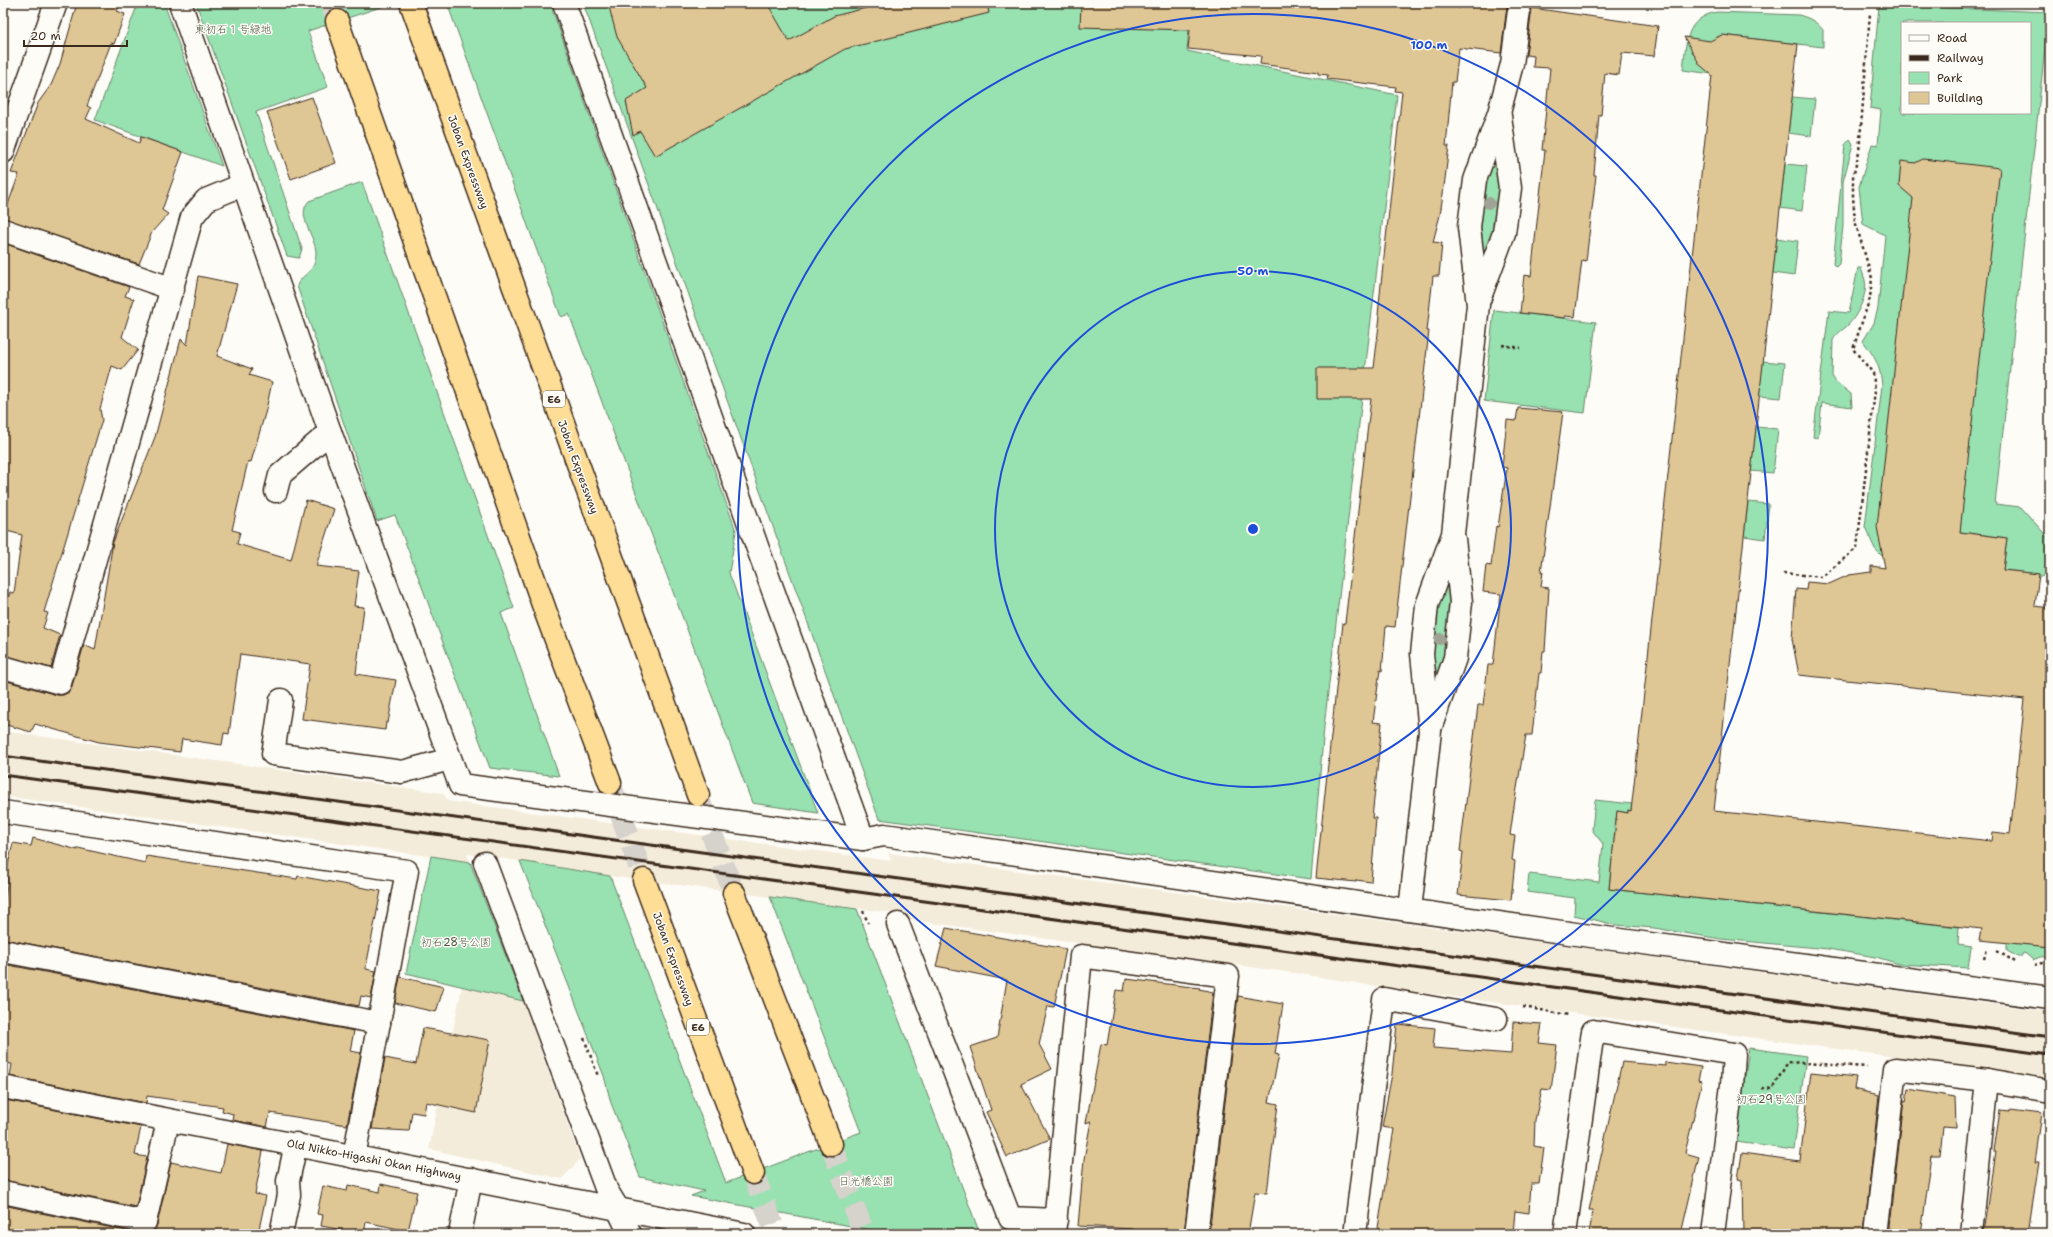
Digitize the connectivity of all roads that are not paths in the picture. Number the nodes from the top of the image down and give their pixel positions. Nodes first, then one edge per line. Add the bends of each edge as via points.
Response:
1 (56, 3) edge
2 (180, 3) edge
3 (411, 3) edge
4 (564, 3) edge
5 (1520, 3) edge
6 (337, 22) tunnel mouth
7 (1499, 113) junction
8 (3, 152) edge
9 (242, 185) junction
10 (3, 230) edge
11 (172, 289) junction
12 (1478, 305) junction
13 (330, 432) junction
14 (276, 491) dead end
15 (1453, 534) junction
16 (3, 667) edge
17 (281, 700) dead end
18 (1430, 731) junction
19 (450, 759) junction
20 (610, 783) tunnel mouth
21 (698, 795) tunnel mouth
22 (3, 812) edge
23 (864, 838) junction
24 (485, 863) dead end
25 (644, 880) tunnel mouth
26 (734, 892) tunnel mouth
27 (1410, 910) junction
28 (898, 924) dead end
29 (3, 951) edge
30 (2050, 998) edge
31 (1496, 1019) road end
32 (379, 1023) junction
33 (1987, 1080) junction
34 (3, 1087) edge
35 (2050, 1091) edge
36 (168, 1121) junction
37 (296, 1144) junction
38 (831, 1144) tunnel mouth
39 (354, 1157) junction
40 (753, 1173) tunnel mouth
41 (471, 1179) junction
42 (3, 1192) edge
43 (618, 1209) junction
44 (1055, 1227) edge
45 (281, 1234) edge
46 (460, 1234) edge
47 (630, 1234) edge
48 (744, 1234) edge
49 (1196, 1234) edge
50 (1355, 1234) edge
51 (1565, 1234) edge
52 (1714, 1234) edge
53 (1876, 1234) edge
54 (1971, 1234) edge

1 - 8 street
2 - 9 street
3 - 21 highway, Joban Expressway / E6
4 - 23 street via 758,549
5 - 7 street via 1512,64
6 - 20 highway via 543,606
7 - 12 street via 1475,180 1469,226
7 - 12 street via 1510,188 1504,233
9 - 11 street via 206,200 192,217
9 - 13 street
10 - 11 street
11 - 16 street via 60,683
12 - 15 street
13 - 14 street via 280,475
13 - 19 street
15 - 18 street via 1461,602 1455,658
15 - 18 street via 1427,605 1422,654
17 - 19 street via 273,754 402,772
18 - 27 street
19 - 23 street via 460,785
22 - 32 street via 407,871
23 - 27 street via 884,835
24 - 43 street via 607,1191
25 - 40 highway, Joban Expressway / E6
26 - 38 highway
27 - 30 street
28 - 44 street via 1010,1218
29 - 32 street
31 - 50 street via 1384,999
32 - 39 street
33 - 35 street
33 - 53 street via 1895,1069
33 - 54 street
34 - 36 street, Old Nikko-Higashi Okan Highway
36 - 37 street, Old Nikko-Higashi Okan Highway
36 - 42 street via 145,1222
37 - 39 street, Old Nikko-Higashi Okan Highway
37 - 45 street
39 - 41 street, Old Nikko-Higashi Okan Highway
41 - 43 street, Old Nikko-Higashi Okan Highway
41 - 46 street
43 - 47 street
43 - 48 street, Old Nikko-Higashi Okan Highway
44 - 49 street via 1081,956 1228,976
51 - 52 street via 1593,1032 1734,1054

